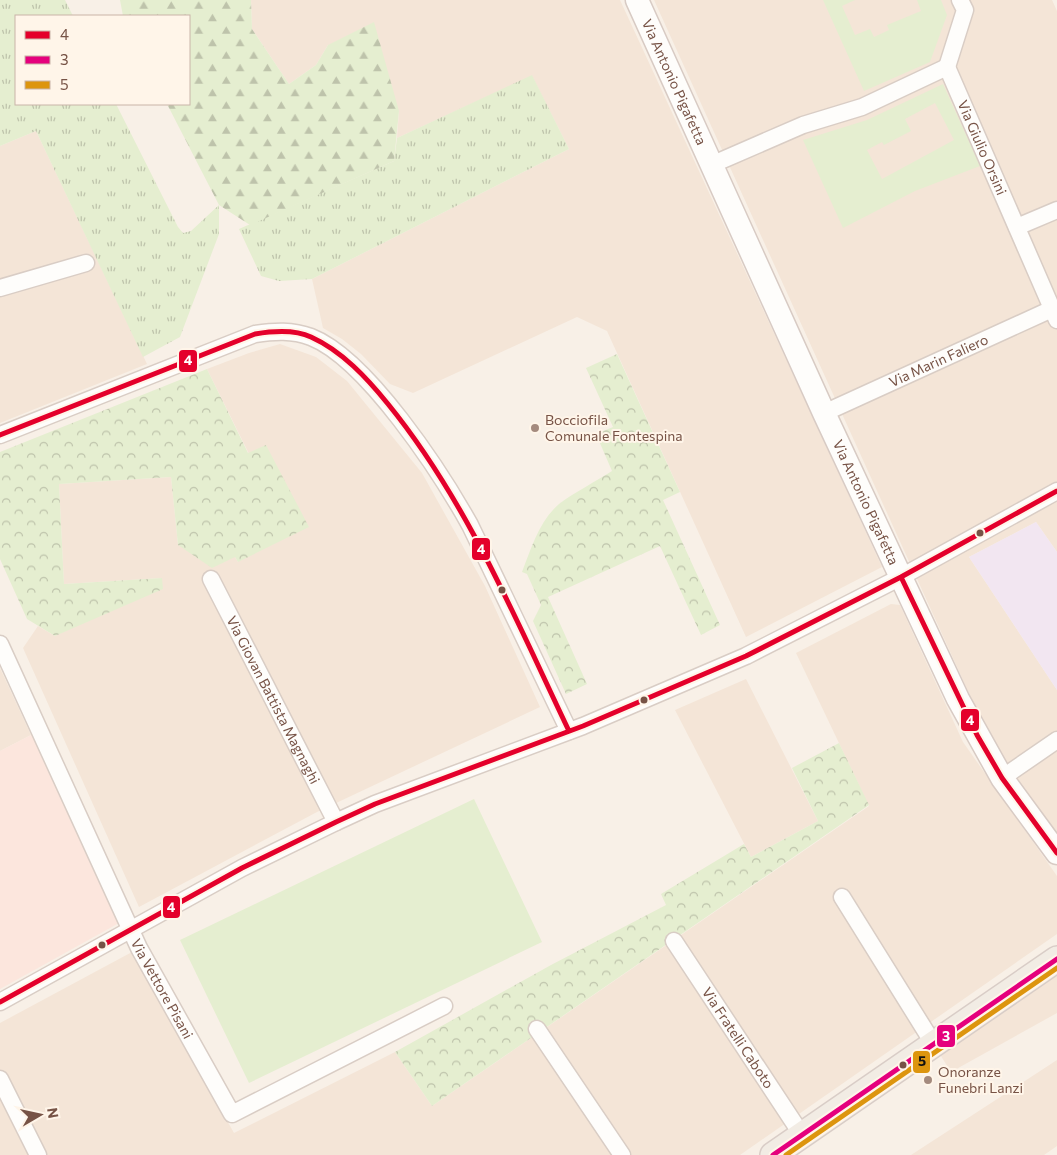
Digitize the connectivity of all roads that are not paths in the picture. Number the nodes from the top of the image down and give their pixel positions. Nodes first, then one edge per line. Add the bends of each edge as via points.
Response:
1 (637, 0) edge
2 (960, 0) edge
3 (946, 67) junction
4 (711, 165) junction
5 (1057, 210) edge
6 (1017, 227) junction
7 (86, 263) dead end
8 (0, 288) edge
9 (1055, 314) edge
10 (824, 413) junction
11 (0, 435) edge
12 (1057, 491) edge
13 (901, 577) junction
14 (211, 579) dead end
15 (0, 644) edge
16 (569, 731) junction
17 (1057, 740) edge
18 (1002, 778) junction
19 (336, 822) junction
20 (1057, 853) edge
21 (842, 897) dead end
22 (131, 930) junction
23 (674, 941) dead end
24 (1057, 959) edge
25 (0, 1002) edge
26 (444, 1006) dead end
27 (537, 1029) dead end
28 (933, 1043) junction
29 (0, 1080) edge
30 (802, 1135) junction
31 (38, 1155) edge
32 (622, 1155) edge
33 (773, 1155) edge

1 - 4 main road, Via Antonio Pigafetta
2 - 3 street via 965,10
3 - 4 street via 862,107 803,125
3 - 6 street, Via Giulio Orsini
4 - 10 main road, Via Antonio Pigafetta
5 - 6 street
6 - 9 street, Via Giulio Orsini
7 - 8 street
9 - 10 street, Via Marin Faliero
10 - 13 main road, Via Antonio Pigafetta
11 - 16 street via 255,334 287,331 313,338 343,358 365,379 413,437 454,496
12 - 13 street
13 - 16 street via 746,656
13 - 18 main road, Via Antonio Pigafetta via 958,699
14 - 19 street, Via Giovan Battista Magnaghi
15 - 22 street, Via Vettore Pisani
16 - 19 street
17 - 18 street
18 - 20 main road, Via Antonio Pigafetta
19 - 22 street via 242,868
21 - 28 street
22 - 25 street
22 - 26 street, Via Vettore Pisani via 232,1114
23 - 30 street, Via Fratelli Caboto
24 - 28 main road
27 - 32 street
28 - 30 main road
29 - 31 street
30 - 33 main road

